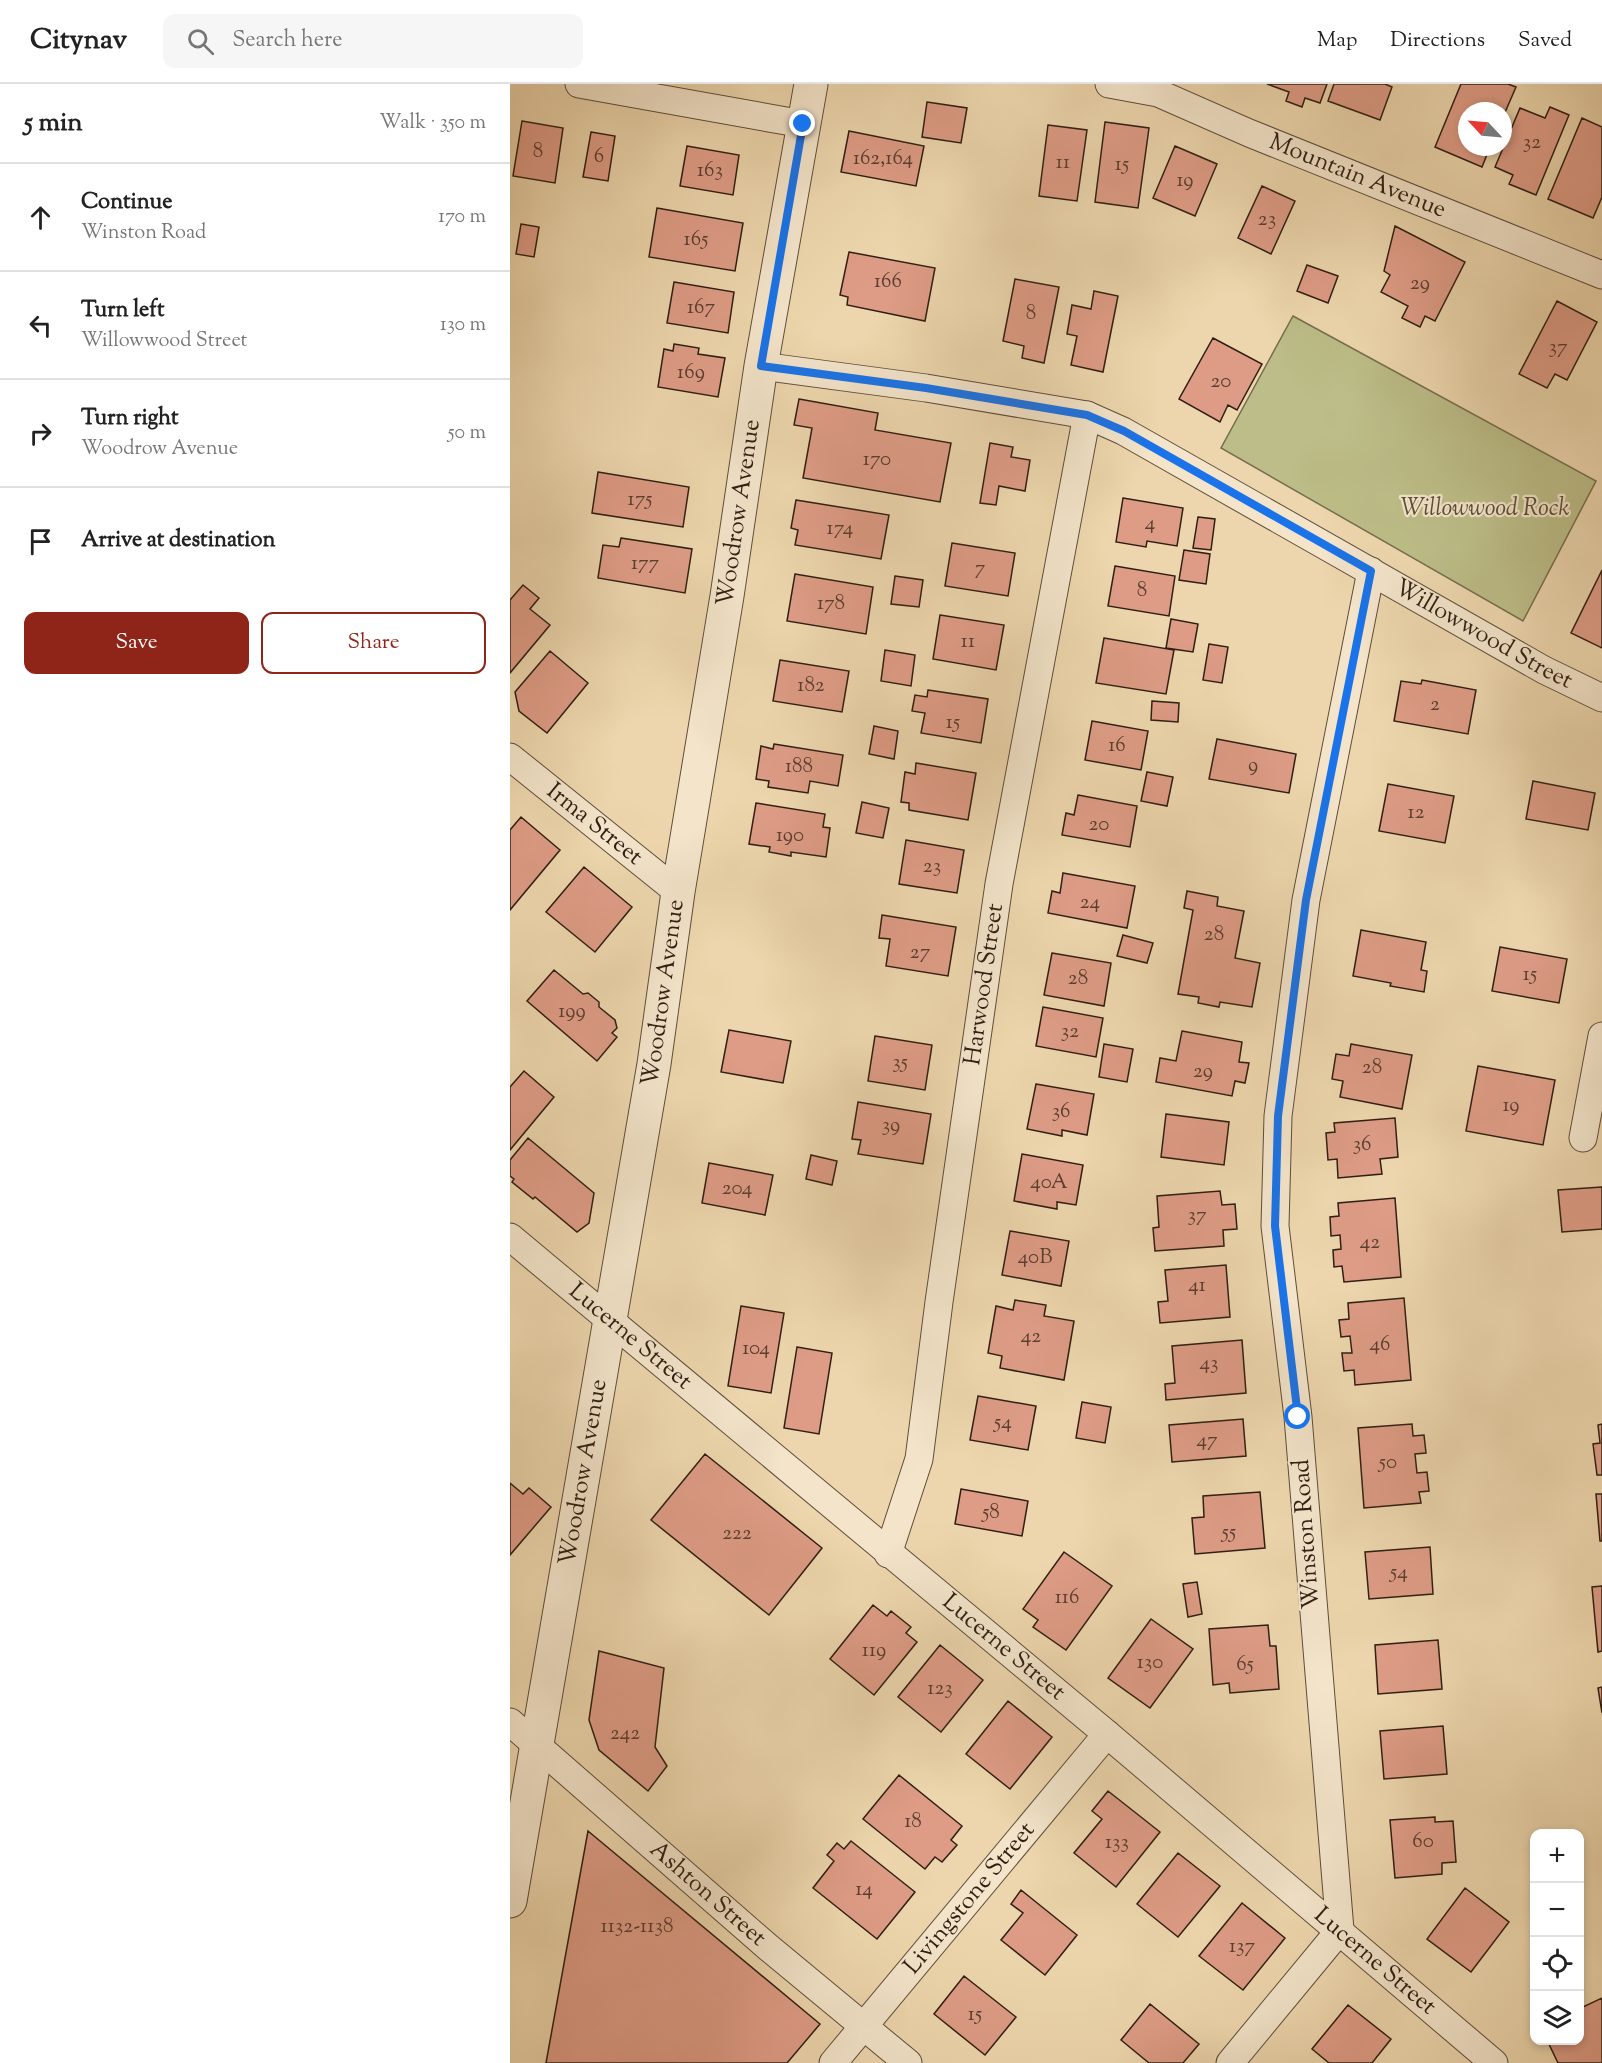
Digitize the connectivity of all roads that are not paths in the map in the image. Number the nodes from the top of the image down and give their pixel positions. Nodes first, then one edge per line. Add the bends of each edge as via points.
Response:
1 (579, 84) edge
2 (811, 84) edge
3 (1124, 85) edge
4 (803, 124) junction
5 (1602, 275) edge
6 (761, 366) junction
7 (1087, 415) junction
8 (1371, 571) junction
9 (1602, 698) edge
10 (510, 757) edge
11 (678, 892) junction
12 (1602, 1036) edge
13 (1582, 1138) dead end
14 (510, 1238) edge
15 (609, 1320) junction
16 (888, 1554) junction
17 (510, 1722) edge
18 (1107, 1734) junction
19 (536, 1744) junction
20 (510, 1901) edge
21 (1340, 1930) junction
22 (864, 2026) junction
23 (833, 2063) edge
24 (908, 2063) edge
25 (1230, 2063) edge
26 (1494, 2063) edge

1 - 4 street
2 - 4 street, Woodrow Avenue
3 - 5 street, Mountain Avenue via 1158,93
4 - 6 street, Woodrow Avenue
6 - 7 street, Willowwood Street
6 - 11 street, Woodrow Avenue
7 - 8 street, Willowwood Street via 1143,442
7 - 16 street, Harwood Street via 999,884 919,1459
8 - 9 street, Willowwood Street via 1544,670
8 - 21 street, Winston Road via 1306,900 1278,1116 1275,1226 1298,1417
10 - 11 street, Irma Street
11 - 15 street, Woodrow Avenue via 654,1064
12 - 13 street
14 - 15 street, Lucerne Street
15 - 16 street, Lucerne Street
15 - 19 street, Woodrow Avenue
16 - 18 street, Lucerne Street
17 - 19 street, Ashton Street
18 - 21 street, Lucerne Street
18 - 22 street, Livingstone Street
19 - 20 street, Woodrow Avenue
19 - 22 street, Ashton Street
21 - 25 street
21 - 26 street, Lucerne Street
22 - 23 street, Livingstone Street
22 - 24 street, Ashton Street

